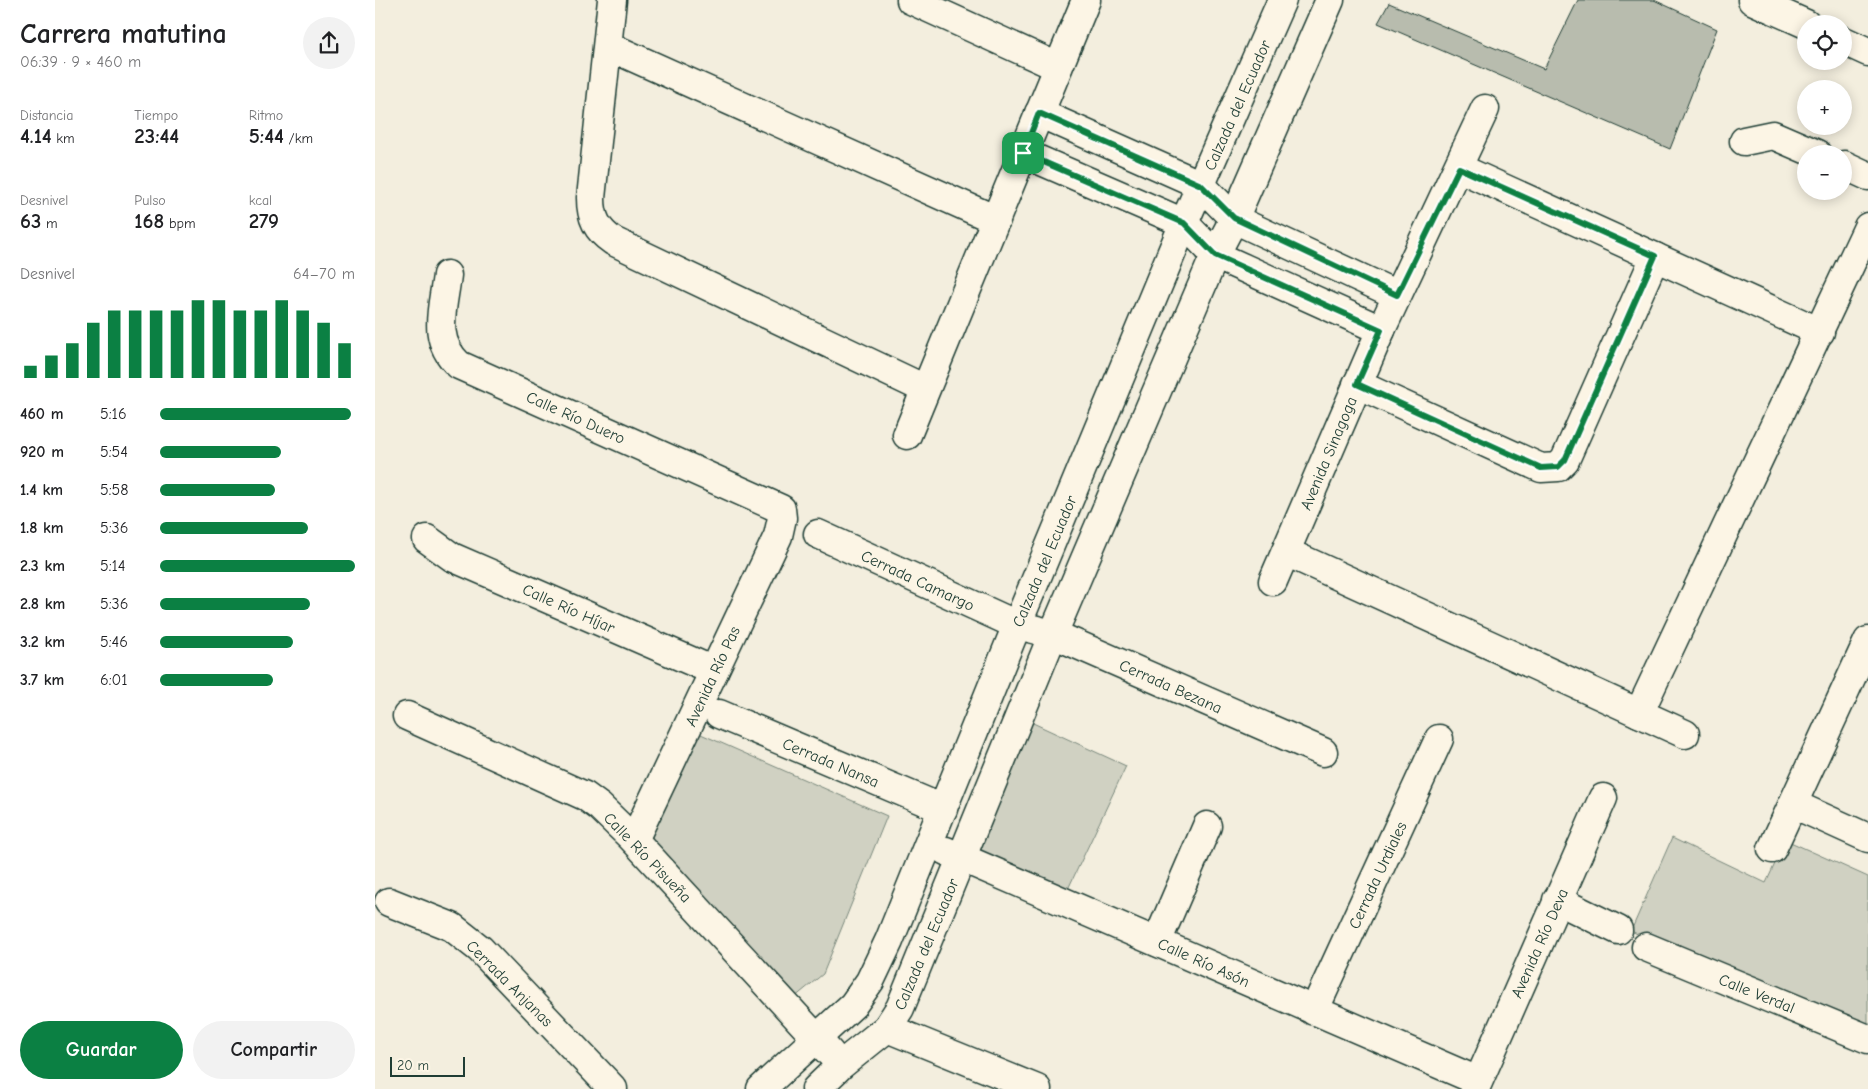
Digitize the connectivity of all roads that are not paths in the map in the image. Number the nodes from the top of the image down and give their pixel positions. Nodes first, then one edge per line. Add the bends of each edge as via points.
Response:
1 (612, 0) edge
2 (911, 0) edge
3 (1086, 0) edge
4 (1331, 0) edge
5 (1752, 0) edge
6 (1277, 11) edge
7 (1797, 20) edge
8 (1313, 42) junction
9 (1852, 45) edge
10 (608, 46) junction
11 (1868, 52) edge
12 (1058, 67) junction
13 (1485, 110) dead end
14 (1039, 113) junction
15 (1744, 141) dead end
16 (1797, 145) edge
17 (1023, 153) junction
18 (1459, 168) junction
19 (1852, 169) edge
20 (1868, 176) edge
21 (1201, 185) junction
22 (1234, 218) junction
23 (996, 220) junction
24 (1184, 223) junction
25 (1868, 227) edge
26 (1215, 255) junction
27 (1655, 256) junction
28 (447, 275) dead end
29 (1397, 295) junction
30 (1381, 330) junction
31 (1820, 332) junction
32 (1357, 384) junction
33 (925, 388) junction
34 (907, 435) dead end
35 (1082, 472) junction
36 (1115, 486) junction
37 (781, 509) joint
38 (819, 534) dead end
39 (427, 539) dead end
40 (1286, 552) junction
41 (1273, 581) dead end
42 (1017, 625) junction
43 (1053, 634) junction
44 (1868, 641) edge
45 (714, 671) junction
46 (1639, 713) junction
47 (719, 714) dead end
48 (407, 716) dead end
49 (1685, 734) dead end
50 (1439, 739) dead end
51 (1323, 752) dead end
52 (1603, 798) dead end
53 (1793, 804) junction
54 (943, 809) junction
55 (1207, 826) dead end
56 (1868, 838) edge
57 (634, 840) junction
58 (929, 844) junction
59 (1771, 849) dead end
60 (963, 858) junction
61 (1557, 900) junction
62 (389, 902) dead end
63 (1617, 930) dead end
64 (1157, 942) junction
65 (1646, 948) dead end
66 (1314, 1011) junction
67 (887, 1028) junction
68 (817, 1039) junction
69 (1868, 1039) edge
70 (841, 1065) junction
71 (1476, 1085) edge
72 (613, 1089) edge
73 (761, 1089) edge
74 (816, 1089) edge
75 (1037, 1089) edge

1 - 10 street
2 - 12 street
3 - 12 street
4 - 8 street, Calzada del Ecuador
5 - 7 street
6 - 8 street
6 - 21 street, Calzada del Ecuador
8 - 22 street, Calzada del Ecuador
9 - 11 street
10 - 23 street
10 - 33 street via 591,198 593,221 603,235
12 - 14 street
13 - 18 street, Avenida Sinagoga
14 - 17 street
14 - 21 street
15 - 16 street via 1773,134
17 - 23 street
17 - 24 street
18 - 27 street
18 - 29 street, Avenida Sinagoga
19 - 20 street
21 - 22 street
21 - 24 street, Calzada del Ecuador
22 - 26 street, Calzada del Ecuador
22 - 29 street
23 - 33 street
24 - 26 street
24 - 35 street, Calzada del Ecuador
25 - 31 street
26 - 30 street
26 - 36 street, Calzada del Ecuador
27 - 31 street
27 - 32 street via 1565,460 1558,467 1541,468
28 - 37 street, Calle Río Duero via 441,330 447,354 459,365
29 - 30 street, Avenida Sinagoga
30 - 32 street, Avenida Sinagoga
31 - 46 street
32 - 40 street, Avenida Sinagoga
33 - 34 street
35 - 36 street
35 - 42 street, Calzada del Ecuador
36 - 43 street, Calzada del Ecuador
37 - 45 street, Avenida Río Pas via 778,536
38 - 42 street, Cerrada Camargo
39 - 45 street, Calle Río Híjar via 452,557
40 - 41 street, Avenida Sinagoga
40 - 46 street
42 - 43 street, Cerrada Bezana
42 - 54 street, Calzada del Ecuador
43 - 51 street, Cerrada Bezana
43 - 60 street, Calzada del Ecuador
44 - 53 street
45 - 57 street, Avenida Río Pas
46 - 49 street
47 - 54 street, Cerrada Nansa
48 - 57 street, Calle Río Pisueña via 585,796
50 - 66 street, Cerrada Urdiales
52 - 61 street, Avenida Río Deva
53 - 56 street
53 - 59 street
54 - 58 street, Calzada del Ecuador
55 - 64 street
57 - 68 street, Calle Río Pisueña
58 - 60 street, Calle Río Asón
58 - 68 street, Calzada del Ecuador via 870,981 853,1005
60 - 64 street, Calle Río Asón
60 - 67 street, Calzada del Ecuador via 906,993
61 - 63 street
61 - 71 street, Avenida Río Deva
62 - 72 street, Cerrada Anjanas via 452,927 480,949
64 - 66 street, Calle Río Asón
65 - 69 street, Calle Verdal
66 - 71 street, Calle Río Asón
67 - 70 street, Calzada del Ecuador
67 - 75 street
68 - 70 street, Calle Río Pisueña
68 - 73 street, Calzada del Ecuador
70 - 74 street, Calzada del Ecuador

